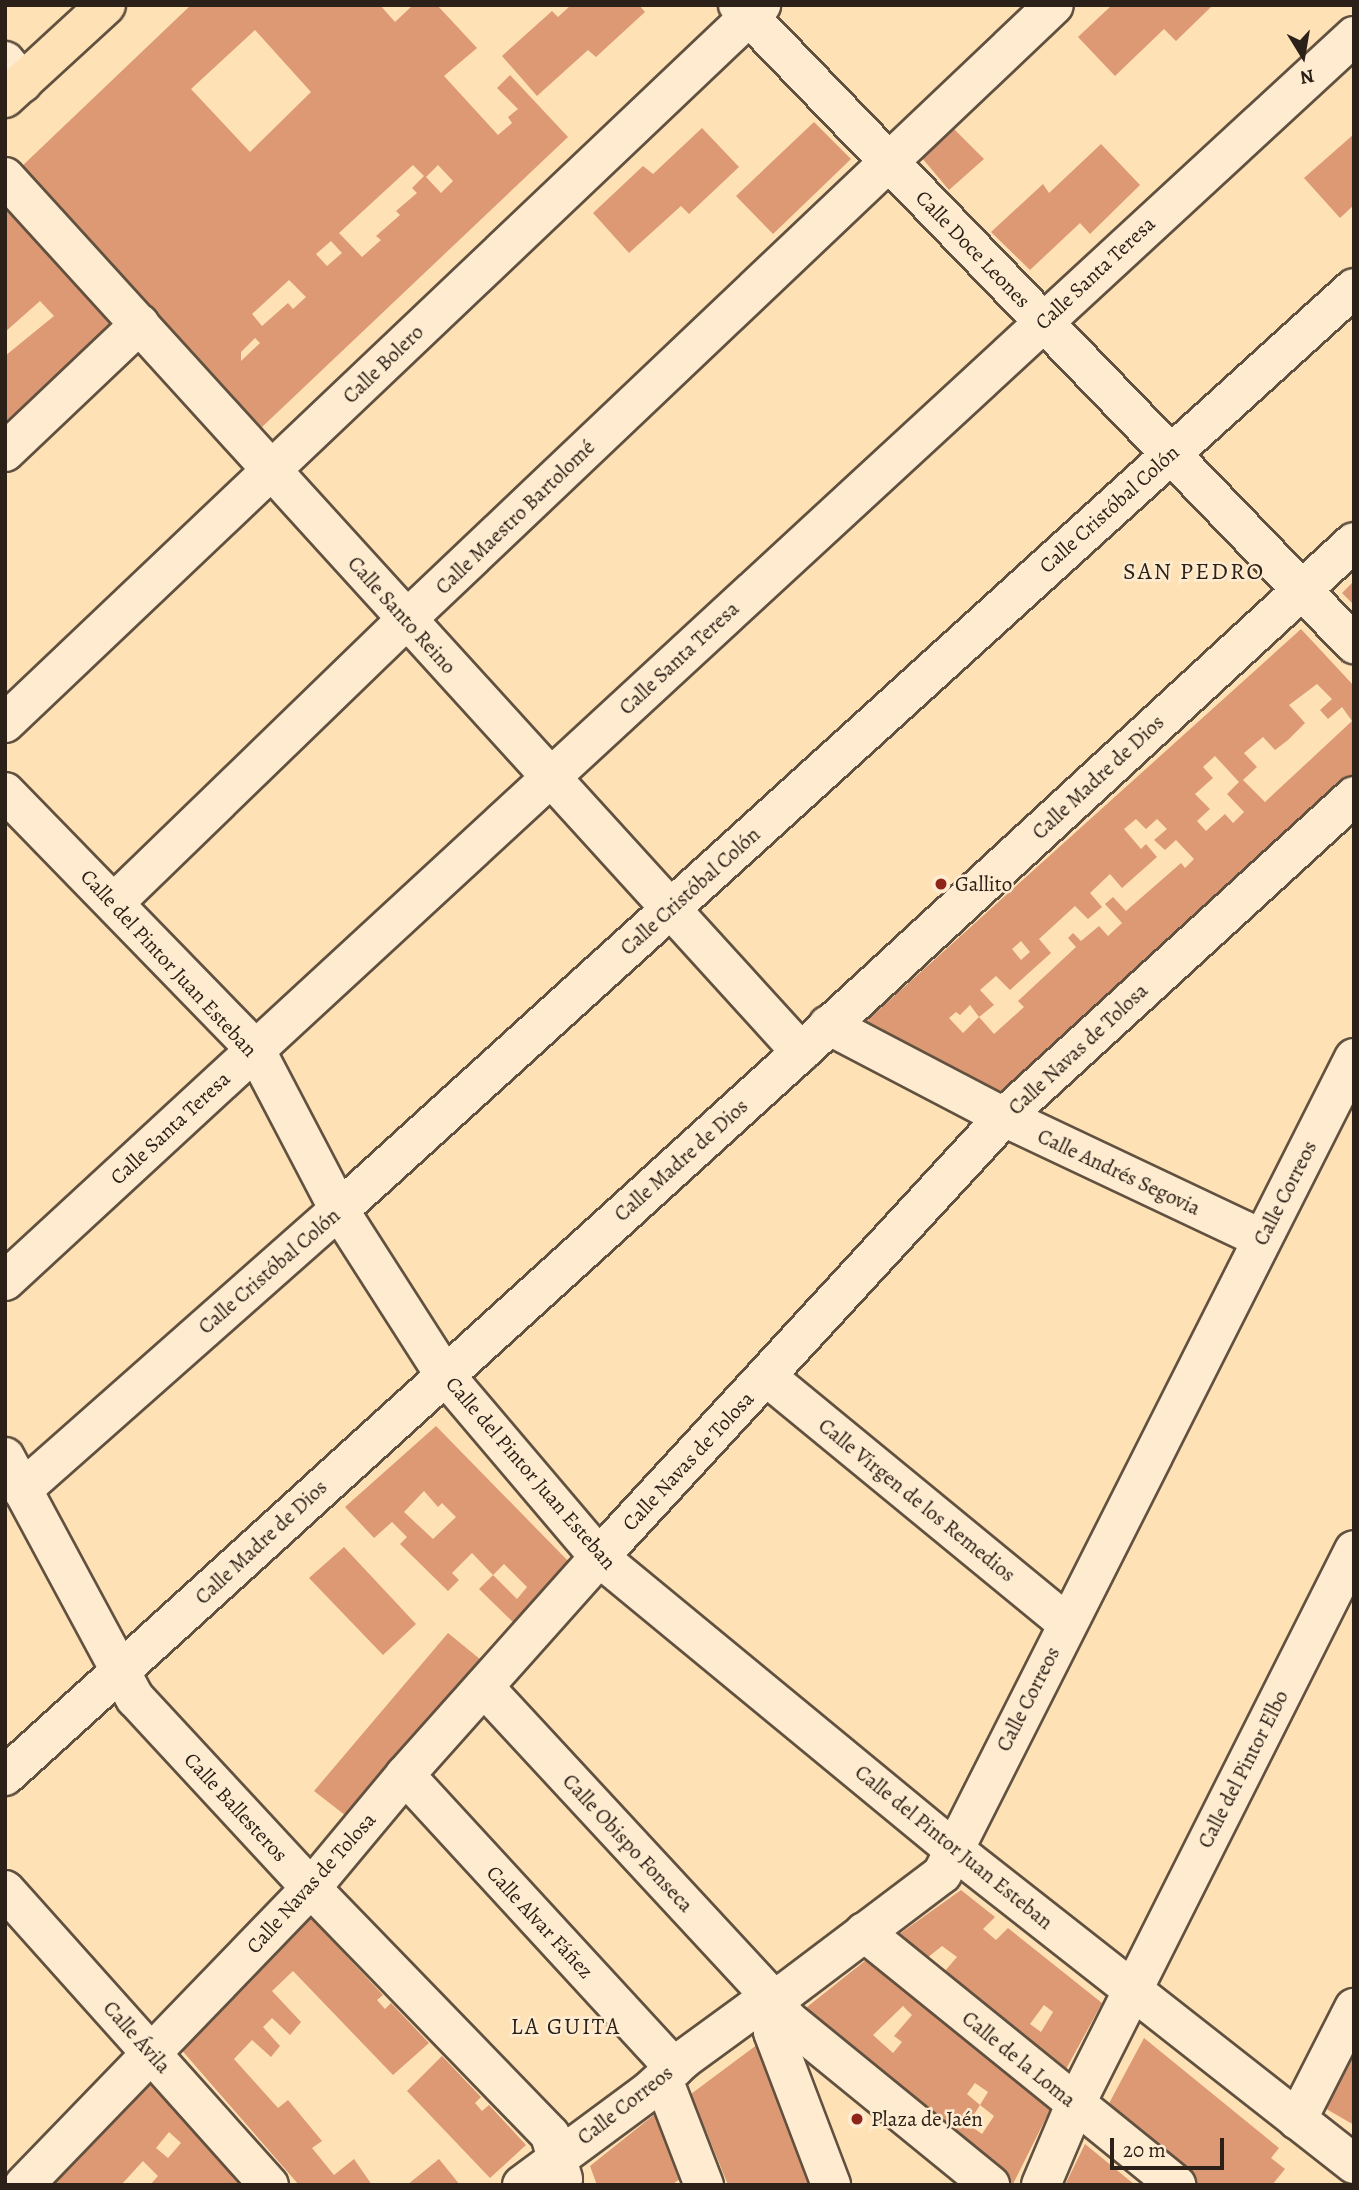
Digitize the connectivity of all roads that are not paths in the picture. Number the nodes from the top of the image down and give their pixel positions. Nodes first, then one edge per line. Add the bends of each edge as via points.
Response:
1 (106, 5) edge
2 (1054, 5) edge
3 (749, 9) edge
4 (1354, 36) edge
5 (11, 81) edge
6 (887, 161) junction
7 (5, 177) edge
8 (1354, 288) edge
9 (1042, 322) junction
10 (140, 324) junction
11 (5, 452) edge
12 (1169, 454) junction
13 (271, 472) junction
14 (1354, 542) edge
15 (1302, 590) junction
16 (406, 621) junction
17 (1354, 644) edge
18 (5, 723) edge
19 (549, 778) junction
20 (5, 792) edge
21 (1354, 796) edge
22 (114, 903) junction
23 (670, 909) junction
24 (828, 1025) junction
25 (256, 1049) junction
26 (801, 1052) junction
27 (1354, 1058) edge
28 (1004, 1117) junction
29 (339, 1210) junction
30 (1262, 1239) junction
31 (5, 1281) edge
32 (444, 1374) junction
33 (766, 1377) junction
34 (13, 1474) edge
35 (1354, 1550) edge
36 (599, 1557) junction
37 (1067, 1623) junction
38 (120, 1672) junction
39 (484, 1687) junction
40 (405, 1775) junction
41 (5, 1776) edge
42 (953, 1849) junction
43 (310, 1888) junction
44 (5, 1890) edge
45 (864, 1932) junction
46 (1133, 1988) junction
47 (772, 1998) junction
48 (1354, 2008) edge
49 (153, 2054) junction
50 (668, 2074) junction
51 (1075, 2105) junction
52 (1297, 2120) junction
53 (1354, 2164) edge
54 (561, 2171) edge
55 (24, 2185) edge
56 (269, 2185) edge
57 (522, 2185) edge
58 (704, 2185) edge
59 (831, 2185) edge
60 (990, 2185) edge
61 (1041, 2185) edge
62 (1176, 2185) edge

1 - 5 main road
2 - 6 street, Calle Maestro Bartolomé
3 - 6 street, Calle Doce Leones
3 - 13 street, Calle Bolero
4 - 9 street, Calle Santa Teresa
6 - 9 street, Calle Doce Leones
6 - 16 street, Calle Maestro Bartolomé
7 - 10 street, Calle Santo Reino
8 - 12 street, Calle Cristóbal Colón
9 - 12 street, Calle Doce Leones
9 - 19 street, Calle Santa Teresa
10 - 11 street
10 - 13 street, Calle Santo Reino
12 - 15 street, Calle Doce Leones
12 - 23 street, Calle Cristóbal Colón
13 - 16 street, Calle Santo Reino
13 - 18 street, Calle Bolero
14 - 15 street, Calle Madre de Dios
15 - 17 street, Calle Doce Leones
15 - 24 street, Calle Madre de Dios
16 - 19 street, Calle Santo Reino
16 - 22 street, Calle Maestro Bartolomé
19 - 23 street, Calle Santo Reino
19 - 25 street, Calle Santa Teresa
20 - 22 street, Calle del Pintor Juan Esteban
21 - 28 street, Calle Navas de Tolosa
22 - 25 street, Calle del Pintor Juan Esteban
23 - 26 street, Calle Santo Reino
23 - 29 street, Calle Cristóbal Colón
24 - 26 street, Calle Madre de Dios
24 - 28 street, Calle Andrés Segovia
25 - 29 street, Calle del Pintor Juan Esteban
25 - 31 street, Calle Santa Teresa
26 - 32 street, Calle Madre de Dios
27 - 30 street, Calle Correos
28 - 30 street, Calle Andrés Segovia
28 - 33 street, Calle Navas de Tolosa
29 - 32 street, Calle del Pintor Juan Esteban
29 - 34 street, Calle Cristóbal Colón
30 - 37 street, Calle Correos
32 - 36 street, Calle del Pintor Juan Esteban
32 - 38 street, Calle Madre de Dios
33 - 36 street, Calle Navas de Tolosa
33 - 37 street, Calle Virgen de los Remedios
34 - 38 street, Calle Ballesteros
35 - 46 street, Calle del Pintor Elbo
36 - 39 street, Calle Navas de Tolosa
36 - 42 street, Calle del Pintor Juan Esteban
37 - 42 street, Calle Correos
38 - 41 street, Calle Madre de Dios
38 - 43 street, Calle Ballesteros via 135,1698
39 - 40 street, Calle Navas de Tolosa
39 - 47 street, Calle Obispo Fonseca
40 - 43 street, Calle Navas de Tolosa
40 - 50 street, Calle Alvar Fáñez
42 - 45 street, Calle Correos via 942,1874
42 - 46 street, Calle del Pintor Juan Esteban
43 - 49 street, Calle Navas de Tolosa
43 - 54 street, Calle Ballesteros via 550,2135
44 - 49 street, Calle Ávila
45 - 47 street, Calle Correos
45 - 51 street, Calle de la Loma
46 - 51 street, Calle del Pintor Elbo
46 - 52 street, Calle del Pintor Juan Esteban
47 - 50 street, Calle Correos
47 - 59 street via 773,2032
47 - 60 street via 788,2020
48 - 52 street
49 - 55 street, Calle Navas de Tolosa
49 - 56 street, Calle Ávila
50 - 54 street, Calle Correos
50 - 58 street, Calle Alvar Fáñez
51 - 61 street, Calle del Pintor Elbo
51 - 62 street, Calle de la Loma
52 - 53 street, Calle del Pintor Juan Esteban
54 - 57 street, Calle Correos

